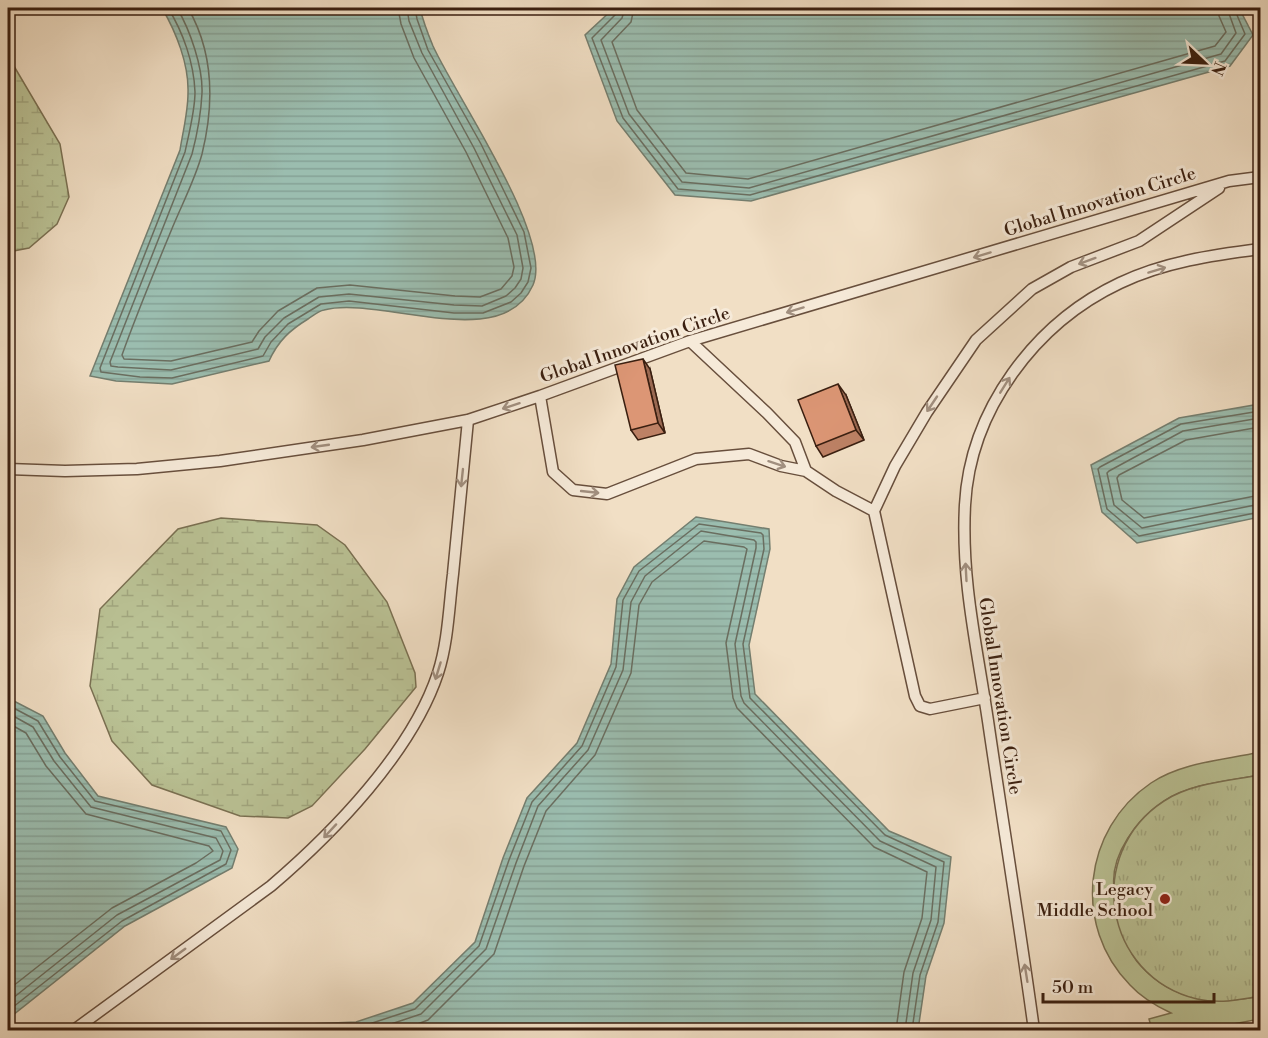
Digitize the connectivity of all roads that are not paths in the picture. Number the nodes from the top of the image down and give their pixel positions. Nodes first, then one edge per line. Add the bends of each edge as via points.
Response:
1 (1260, 177) edge
2 (1229, 181) junction
3 (1260, 249) edge
4 (690, 341) junction
5 (540, 396) junction
6 (468, 420) junction
7 (8, 469) edge
8 (806, 471) junction
9 (874, 511) junction
10 (985, 698) junction
11 (74, 1030) edge
12 (1034, 1030) edge

1 - 2 lane, Global Innovation Circle
2 -> 4 lane, Global Innovation Circle
2 -> 9 lane via 1139,242 1071,267 1032,289 976,340 927,412
10 -> 3 lane, Global Innovation Circle via 968,601 965,511 973,460 998,396 1052,327 1099,294 1186,261
4 - 5 lane, Global Innovation Circle
4 - 8 lane via 795,442
5 -> 6 lane, Global Innovation Circle
5 -> 8 lane via 553,472 573,490 607,494 696,459 749,454
6 -> 7 lane, Global Innovation Circle via 220,461 119,470
6 -> 11 lane via 444,651 432,691 411,729 351,808 299,862
8 - 9 lane
9 - 10 lane via 920,706 930,709
12 -> 10 lane, Global Innovation Circle

